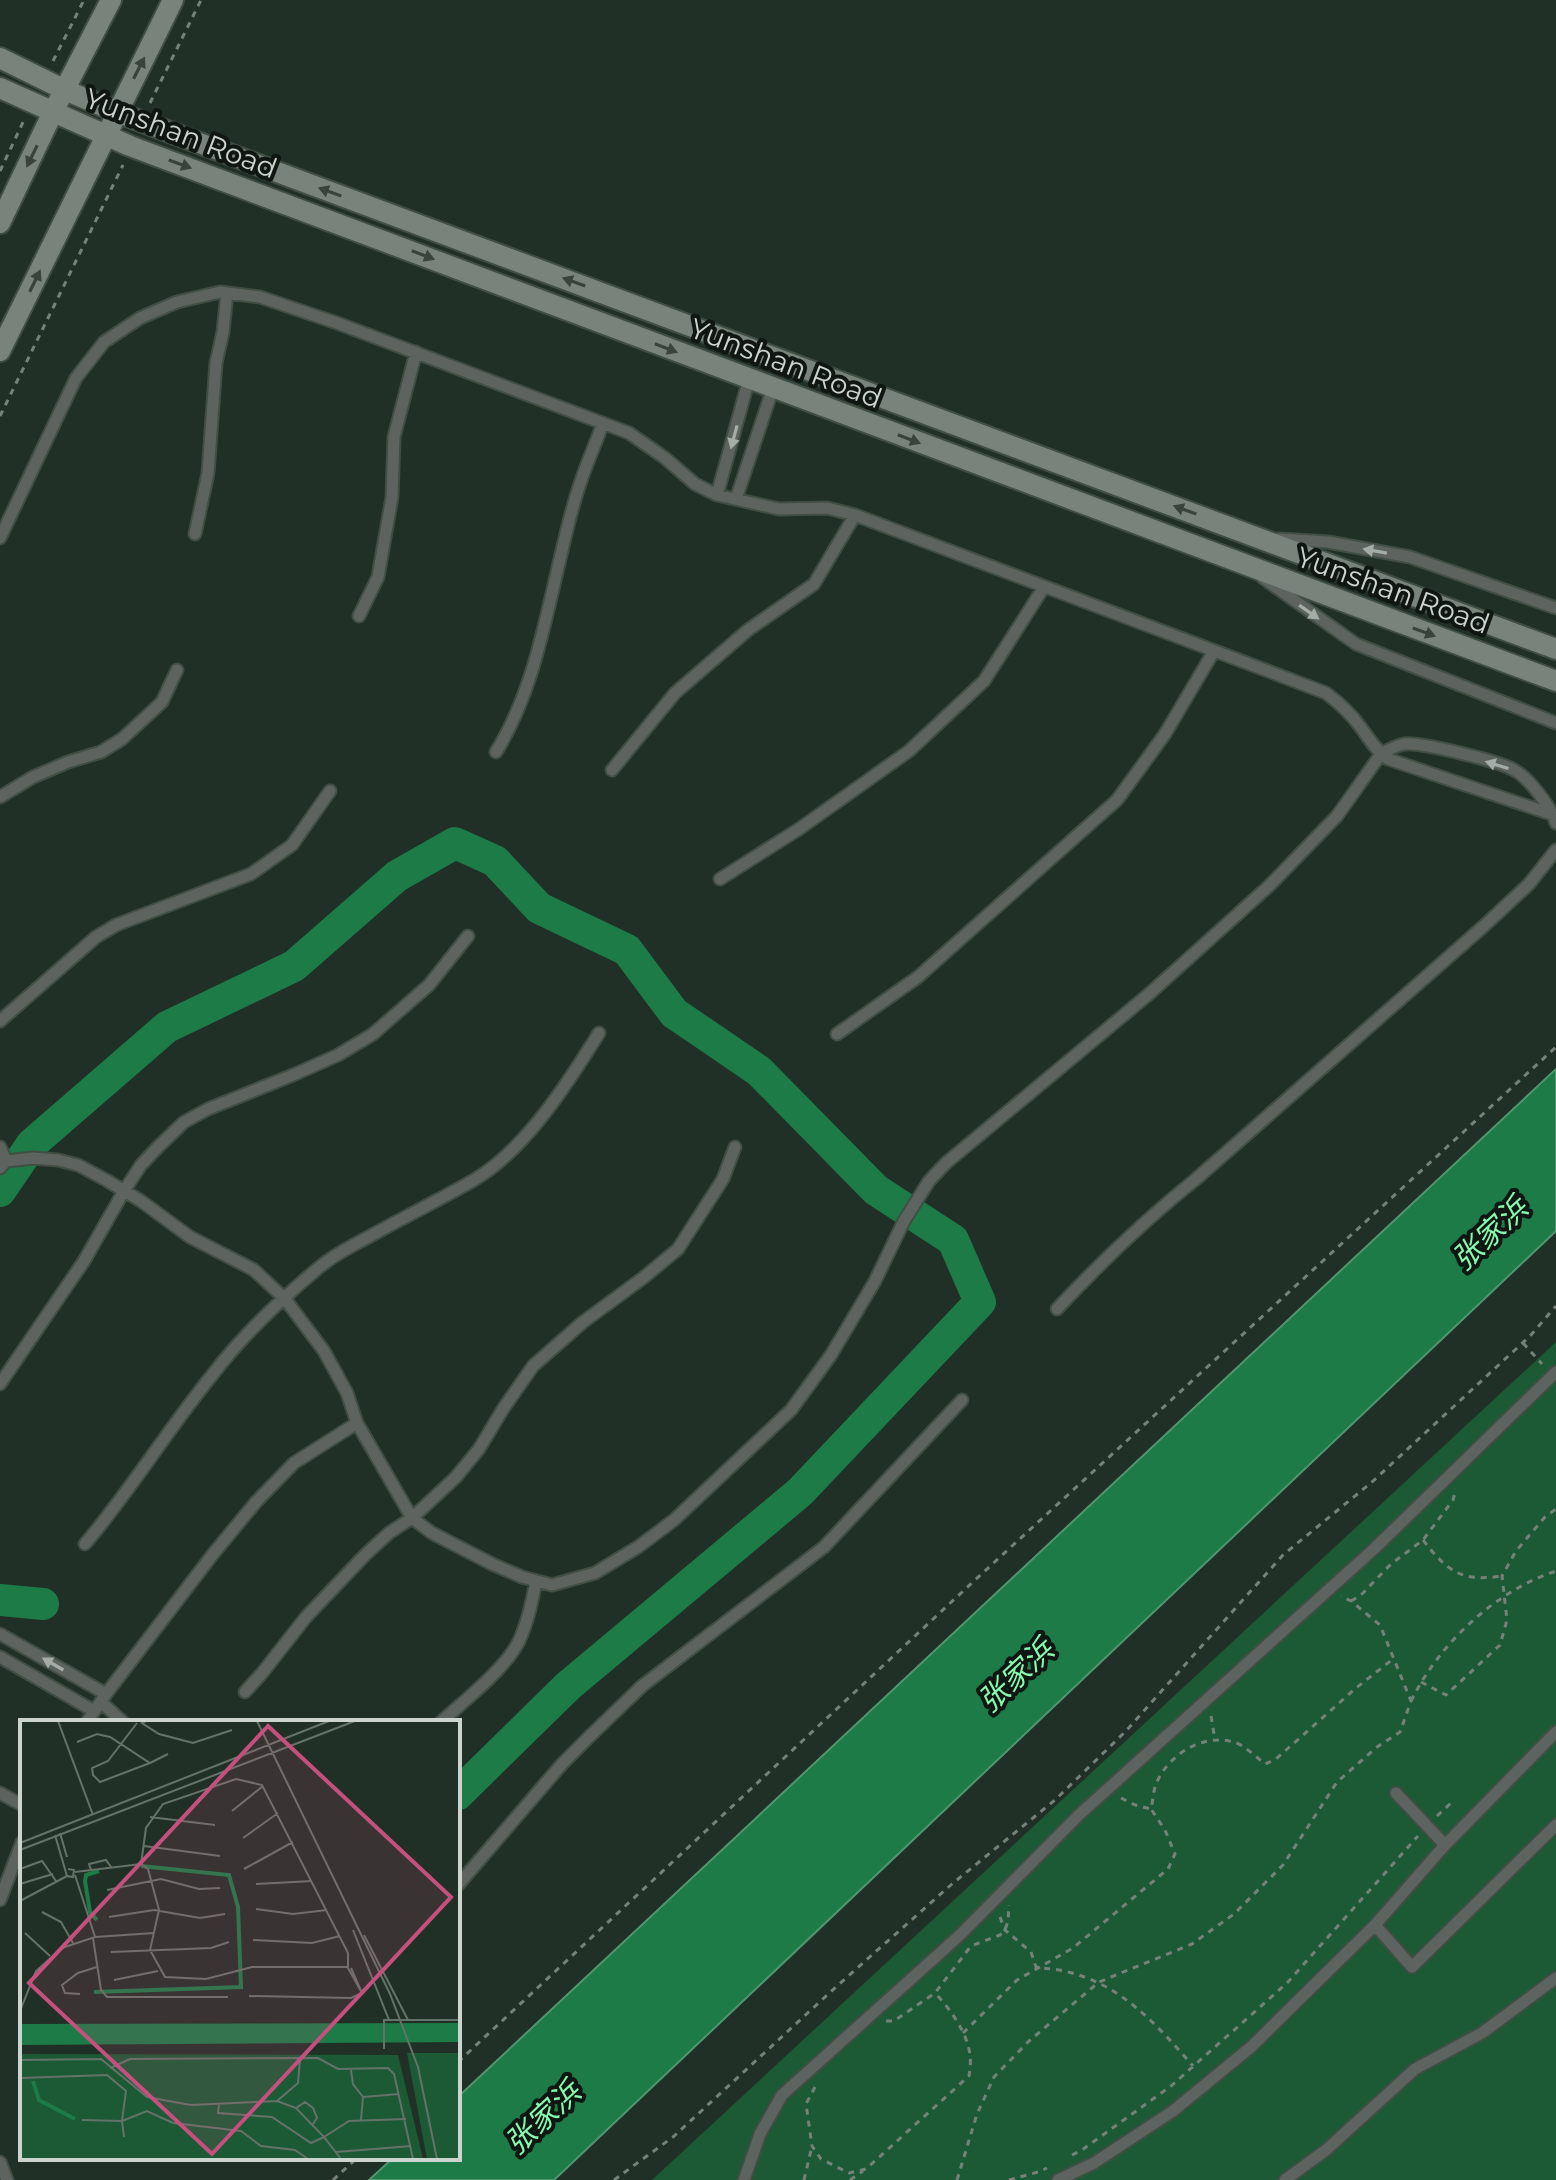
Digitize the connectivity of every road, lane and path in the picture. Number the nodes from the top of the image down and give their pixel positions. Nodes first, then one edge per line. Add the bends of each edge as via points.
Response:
1 (111, 0) edge
2 (173, 0) edge
3 (201, 0) edge
4 (0, 58) edge
5 (0, 88) edge
6 (65, 90) junction
7 (53, 112) junction
8 (119, 113) junction
9 (140, 121) junction
10 (107, 136) junction
11 (130, 146) junction
12 (0, 223) edge
13 (227, 293) junction
14 (0, 351) edge
15 (416, 352) junction
16 (749, 379) junction
17 (773, 388) junction
18 (0, 416) edge
19 (603, 423) junction
20 (717, 495) junction
21 (736, 499) junction
22 (855, 515) junction
23 (195, 534) dead end
24 (1258, 537) junction
25 (0, 538) edge
26 (1246, 565) junction
27 (1044, 587) junction
28 (1556, 608) edge
29 (359, 616) dead end
30 (1556, 649) edge
31 (1214, 651) junction
32 (177, 670) dead end
33 (1556, 681) edge
34 (1556, 723) edge
35 (496, 752) dead end
36 (1381, 754) junction
37 (612, 770) dead end
38 (330, 791) dead end
39 (0, 797) edge
40 (1555, 819) edge
41 (1556, 850) edge
42 (720, 879) dead end
43 (468, 936) dead end
44 (0, 1021) edge
45 (599, 1033) dead end
46 (837, 1034) dead end
47 (1556, 1047) edge
48 (0, 1147) edge
49 (735, 1147) dead end
50 (7, 1162) edge
51 (124, 1191) junction
52 (285, 1299) junction
53 (1556, 1306) edge
54 (1057, 1309) dead end
55 (1523, 1342) junction
56 (1555, 1376) edge
57 (0, 1384) edge
58 (962, 1400) dead end
59 (357, 1423) junction
60 (1453, 1471) junction
61 (1556, 1509) edge
62 (412, 1518) junction
63 (1423, 1540) junction
64 (85, 1544) dead end
65 (1556, 1571) edge
66 (1502, 1576) junction
67 (536, 1581) junction
68 (1330, 1591) junction
69 (1505, 1596) junction
70 (1351, 1601) junction
71 (0, 1634) edge
72 (0, 1657) edge
73 (1393, 1659) junction
74 (1421, 1682) dead end
75 (245, 1692) dead end
76 (1411, 1701) junction
77 (100, 1702) junction
78 (1203, 1704) junction
79 (88, 1720) edge
80 (121, 1720) edge
81 (443, 1720) edge
82 (1556, 1732) edge
83 (1215, 1740) junction
84 (1110, 1787) junction
85 (0, 1793) edge
86 (1396, 1793) dead end
87 (1451, 1803) dead end
88 (20, 1804) edge
89 (1151, 1809) junction
90 (1556, 1825) edge
91 (1426, 1826) junction
92 (1445, 1845) junction
93 (20, 1847) edge
94 (460, 1883) edge
95 (996, 1898) junction
96 (0, 1900) edge
97 (1375, 1925) junction
98 (1005, 1930) junction
99 (1036, 1967) junction
100 (1556, 1978) edge
101 (1099, 1982) junction
102 (935, 1993) junction
103 (874, 2013) junction
104 (963, 2033) junction
105 (822, 2058) junction
106 (460, 2060) edge
107 (1193, 2066) junction
108 (812, 2146) junction
109 (1071, 2156) dead end
110 (355, 2160) edge
111 (0, 2162) edge
112 (1049, 2167) dead end
113 (866, 2169) junction
114 (7, 2180) edge
115 (333, 2180) edge
116 (614, 2180) edge
117 (744, 2180) edge
118 (804, 2180) edge
119 (850, 2180) edge
120 (957, 2180) edge
121 (1009, 2180) edge
122 (1058, 2180) edge
123 (1285, 2180) edge

1 - 6 main road
8 -> 2 main road
3 - 9 path
4 - 6 main road, Yunshan Road
5 - 7 main road, Yunshan Road
6 - 7 main road
6 - 8 main road, Yunshan Road
7 - 10 main road, Yunshan Road
7 -> 12 main road
8 - 9 main road, Yunshan Road
8 - 10 main road
24 -> 9 main road, Yunshan Road
10 - 11 main road, Yunshan Road
14 -> 10 main road
11 -> 16 main road, Yunshan Road
11 - 18 path
13 - 15 lane via 260,297
13 - 23 lane via 208,473
13 - 25 lane via 177,302 104,342 76,378
15 - 19 lane
15 - 29 lane via 394,437 392,497 378,577
16 - 17 main road, Yunshan Road
16 -> 20 lane
17 - 21 lane
17 -> 26 main road, Yunshan Road
19 - 20 lane via 629,433
19 - 35 lane via 580,482 523,700
20 - 21 lane
21 - 22 lane via 779,509 827,508
22 - 27 lane
22 - 37 lane via 814,584 748,630 675,693
28 -> 24 lane via 1410,557 1328,542
24 - 30 main road, Yunshan Road
26 -> 33 main road, Yunshan Road
26 -> 34 lane via 1356,644
27 - 31 lane
27 - 42 lane via 984,681 909,751
31 - 36 lane via 1326,693
31 - 46 lane via 1165,734 1117,800 918,977
32 - 39 lane via 162,702 122,739
36 - 40 lane
40 -> 36 lane via 1540,794 1514,770 1424,745 1405,744
36 - 67 lane via 1337,816 1270,885 929,1181 831,1355 791,1410 638,1547 595,1573 552,1585
38 - 44 lane via 292,845 271,862 116,925
41 - 54 lane via 1485,925 1154,1212
43 - 51 lane via 429,985 373,1034 338,1055 184,1122 141,1165
45 - 52 lane via 531,1131 503,1159 343,1251
47 - 106 path
48 - 50 lane
49 - 62 lane via 723,1179 678,1249 533,1366 479,1449
50 - 51 lane via 58,1160
51 - 52 lane via 190,1237 254,1270
51 - 57 lane via 84,1261
52 - 59 lane via 324,1351
52 - 64 lane via 216,1369
53 - 55 path
55 - 56 path
55 - 116 path via 1372,1482 1283,1555 1125,1732 1055,1800 940,1894 673,2137
56 - 60 lane
58 - 94 lane via 824,1547 642,1686 562,1764
59 - 62 lane
59 - 77 lane via 294,1463 256,1502
60 - 63 path via 1458,1483 1453,1500
60 - 68 lane
61 - 66 path via 1516,1551
62 - 67 lane via 492,1564
62 - 75 lane via 389,1533 332,1589
63 - 66 path via 1457,1573 1478,1580
63 - 70 path
65 - 69 path
66 - 69 path
67 - 81 lane via 518,1644
68 - 70 path
68 - 78 lane
69 - 74 path via 1507,1620 1500,1645 1446,1695
69 - 76 path via 1462,1631 1423,1677
70 - 73 path via 1380,1625
77 -> 71 lane
72 - 77 lane
73 - 76 path
73 - 83 path via 1276,1759 1265,1764 1236,1742
76 - 101 path via 1400,1732 1337,1782 1283,1865 1234,1914 1192,1944
77 - 79 lane
77 - 80 lane
78 - 83 path via 1212,1716
78 - 84 lane
82 - 92 lane
83 - 89 path via 1199,1742 1173,1757 1157,1782
84 - 89 path via 1119,1797
84 - 95 lane
85 - 88 lane
86 - 91 lane
87 - 91 path
89 - 99 path via 1175,1854 1168,1869 1073,1948
90 - 97 lane via 1412,1967
91 - 92 lane
91 - 107 path via 1287,1983
92 - 97 lane
93 - 96 lane
95 - 98 path
95 - 98 path via 1010,1907
95 - 103 lane
97 - 122 lane via 1251,2047 1184,2102 1094,2163
98 - 99 path via 1031,1952
98 - 102 path via 971,1946
99 - 101 path
99 - 104 path
100 - 123 lane via 1482,2033 1415,2069
101 - 107 path via 1157,2025
101 - 120 path via 994,2077
102 - 103 path via 894,2021 881,2021
102 - 104 path
103 - 105 lane
104 - 113 path via 970,2054 969,2076
105 - 108 path via 824,2068 806,2104
105 - 117 lane via 782,2095 760,2134
107 - 109 path
108 - 113 path via 821,2159 849,2173
108 - 118 path
110 - 115 path
111 - 114 lane
112 - 121 path
113 - 119 path

